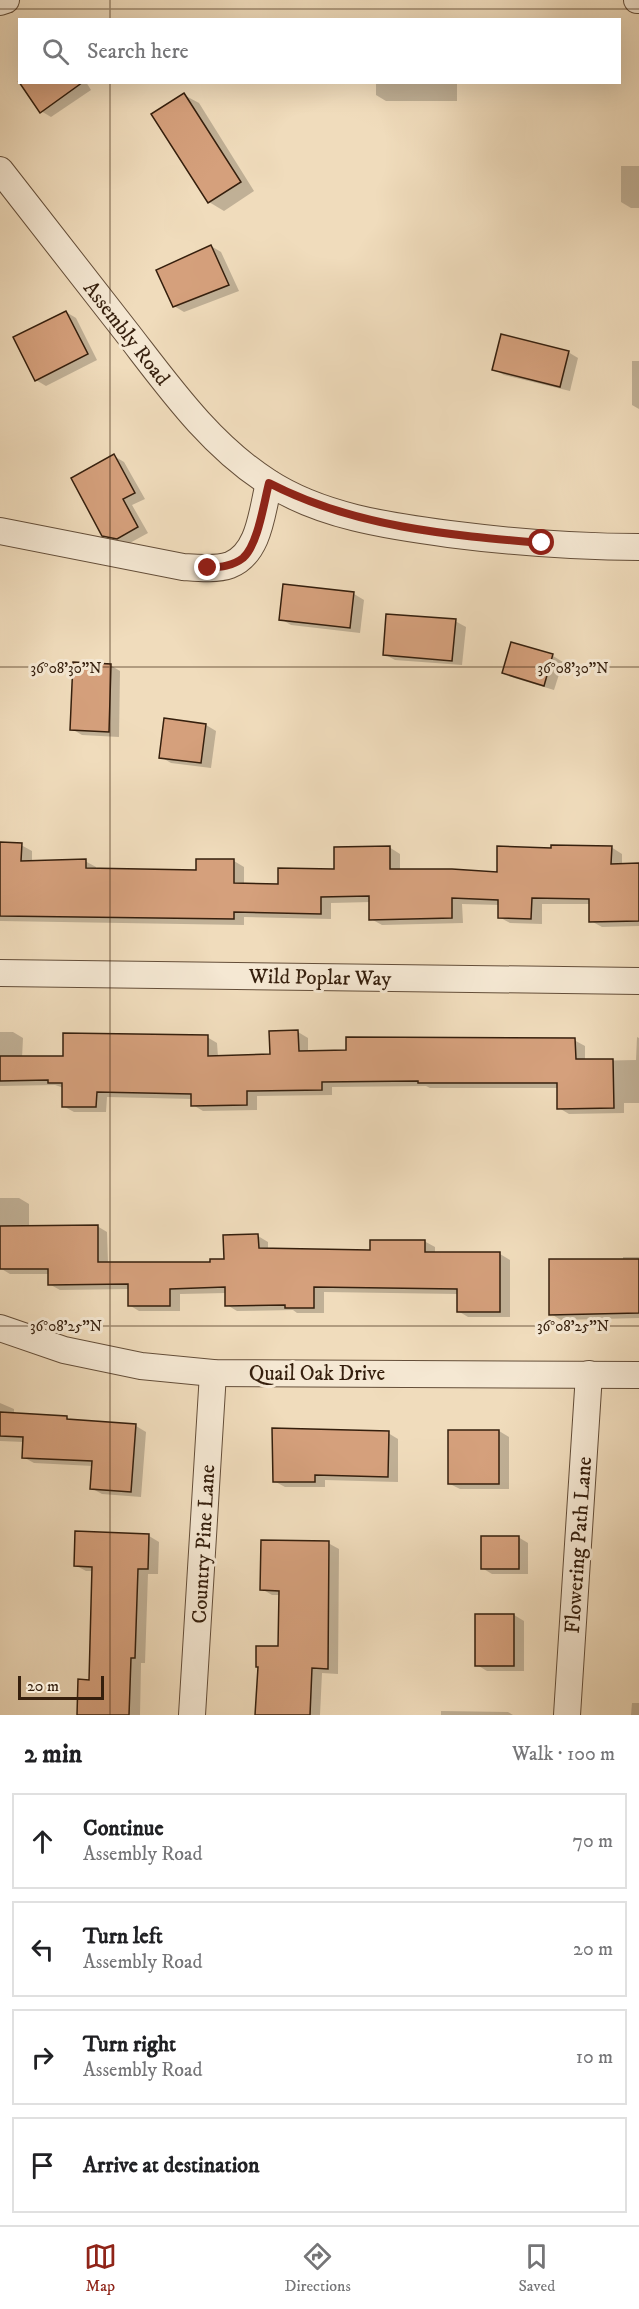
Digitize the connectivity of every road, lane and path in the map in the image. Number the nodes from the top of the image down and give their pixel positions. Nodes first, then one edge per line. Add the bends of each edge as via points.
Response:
1 (6, 0) edge
2 (0, 2) edge
3 (0, 170) edge
4 (269, 483) junction
5 (0, 531) edge
6 (639, 547) edge
7 (0, 974) edge
8 (639, 981) edge
9 (0, 1328) edge
10 (213, 1373) junction
11 (589, 1374) junction
12 (639, 1375) edge
13 (192, 1715) edge
14 (567, 1715) edge

1 - 2 street
3 - 4 street, Assembly Road via 194,416 238,460
4 - 5 street via 253,543 244,557 229,566 183,567
4 - 6 street, Assembly Road via 330,510 418,529 542,543
7 - 8 street, Wild Poplar Way
9 - 10 street, Quail Oak Drive via 97,1357
10 - 11 street, Quail Oak Drive
10 - 13 street, Country Pine Lane
11 - 12 street, Quail Oak Drive
11 - 14 street, Flowering Path Lane

